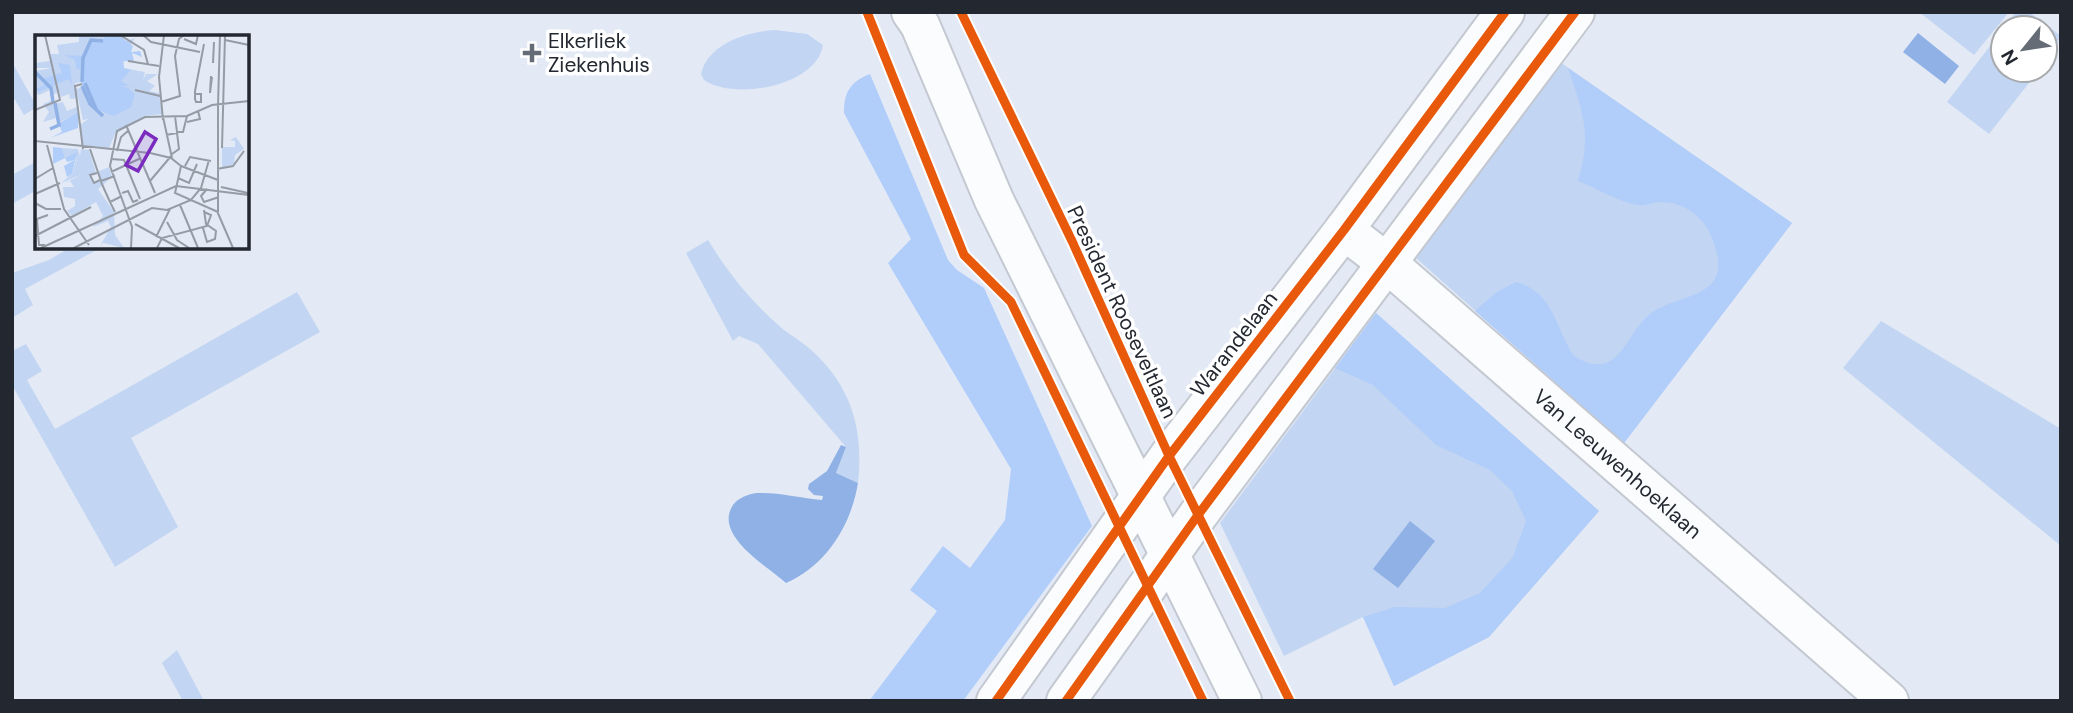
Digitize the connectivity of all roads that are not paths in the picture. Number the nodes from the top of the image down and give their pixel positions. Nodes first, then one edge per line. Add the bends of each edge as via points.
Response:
1 (1505, 12) edge
2 (1575, 12) edge
3 (917, 16) edge
4 (1344, 230) junction
5 (1387, 264) junction
6 (1142, 494) junction
7 (1170, 554) junction
8 (996, 701) edge
9 (1066, 701) edge
10 (1242, 701) edge
11 (1889, 701) edge

1 - 4 street, Warandelaan
2 - 5 street
3 - 6 street via 994,200
4 - 5 street, Van Leeuwenhoeklaan
4 - 6 street, Warandelaan
5 - 7 street
5 - 11 street, Van Leeuwenhoeklaan
6 - 7 street
6 - 8 street, Warandelaan
7 - 9 street
7 - 10 street

